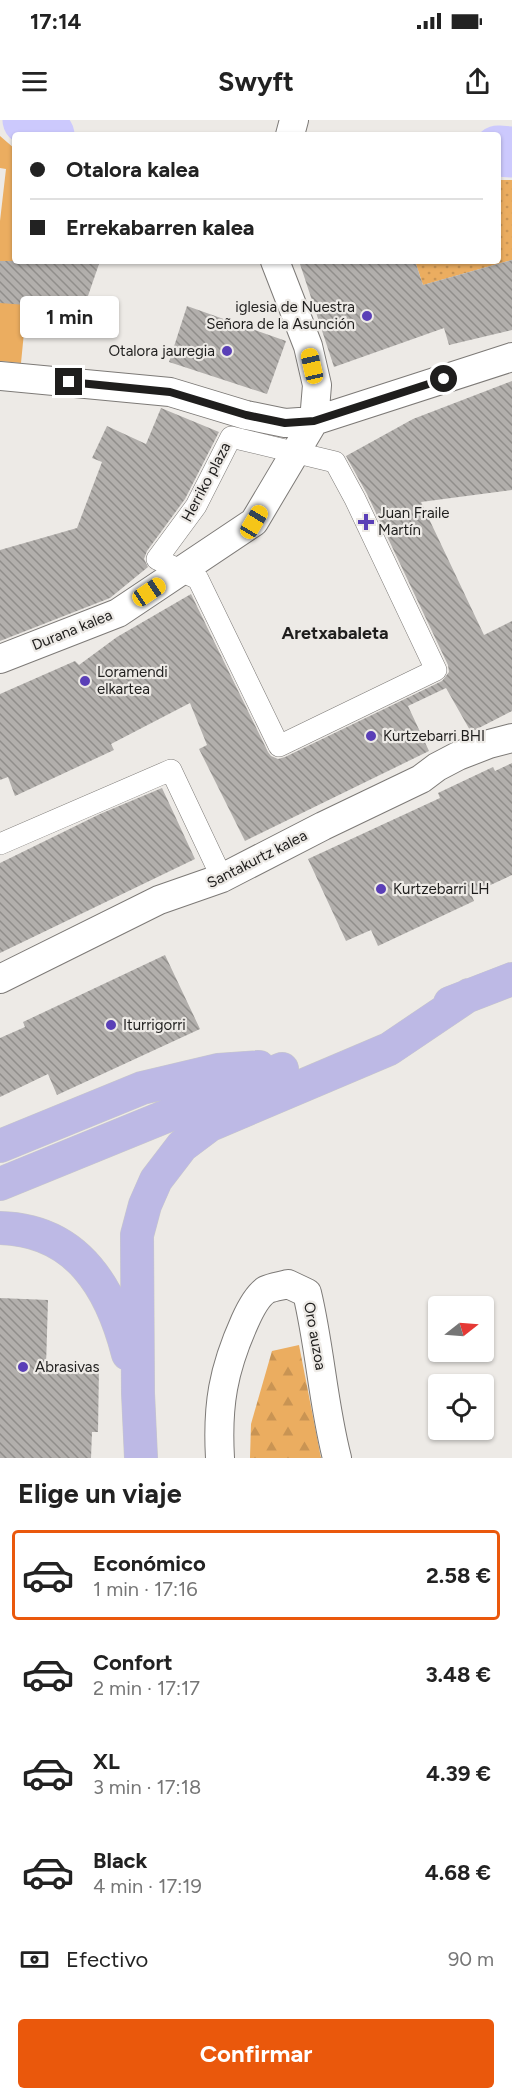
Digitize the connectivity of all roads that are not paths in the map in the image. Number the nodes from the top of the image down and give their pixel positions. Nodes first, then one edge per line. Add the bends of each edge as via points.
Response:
1 (276, 264) edge
2 (512, 357) edge
3 (0, 376) edge
4 (314, 421) junction
5 (295, 452) junction
6 (181, 571) junction
7 (0, 659) edge
8 (512, 738) edge
9 (0, 844) edge
10 (222, 878) junction
11 (0, 979) edge
12 (512, 979) edge
13 (469, 995) junction
14 (293, 1064) junction
15 (0, 1146) edge
16 (0, 1184) edge
17 (0, 1228) edge
18 (138, 1393) junction
19 (141, 1458) edge
20 (220, 1458) edge
21 (337, 1458) edge

1 - 4 street via 308,346 317,386
2 - 4 street
3 - 4 street via 170,392 285,423
4 - 5 street, Durana kalea
5 - 6 street, Durana kalea via 254,522
5 - 6 street, Herriko plaza via 231,437 196,507 157,559
5 - 6 street, Herriko plaza via 335,462 436,670 279,746 198,579
6 - 7 street, Durana kalea via 118,613
8 - 10 street, Santakurtz kalea via 458,756 421,779
9 - 10 street via 171,770
10 - 11 street, Santakurtz kalea via 159,900
12 - 13 main road
13 - 14 main road
13 - 18 main road via 389,1049 210,1125 182,1146 156,1180 137,1234
14 - 15 main road via 218,1070 142,1088
14 - 16 main road
17 - 18 main road via 36,1234 57,1243 93,1272 118,1320
18 - 19 main road
20 - 21 street, Oro auzoa via 222,1383 237,1339 265,1291 288,1284 307,1293

